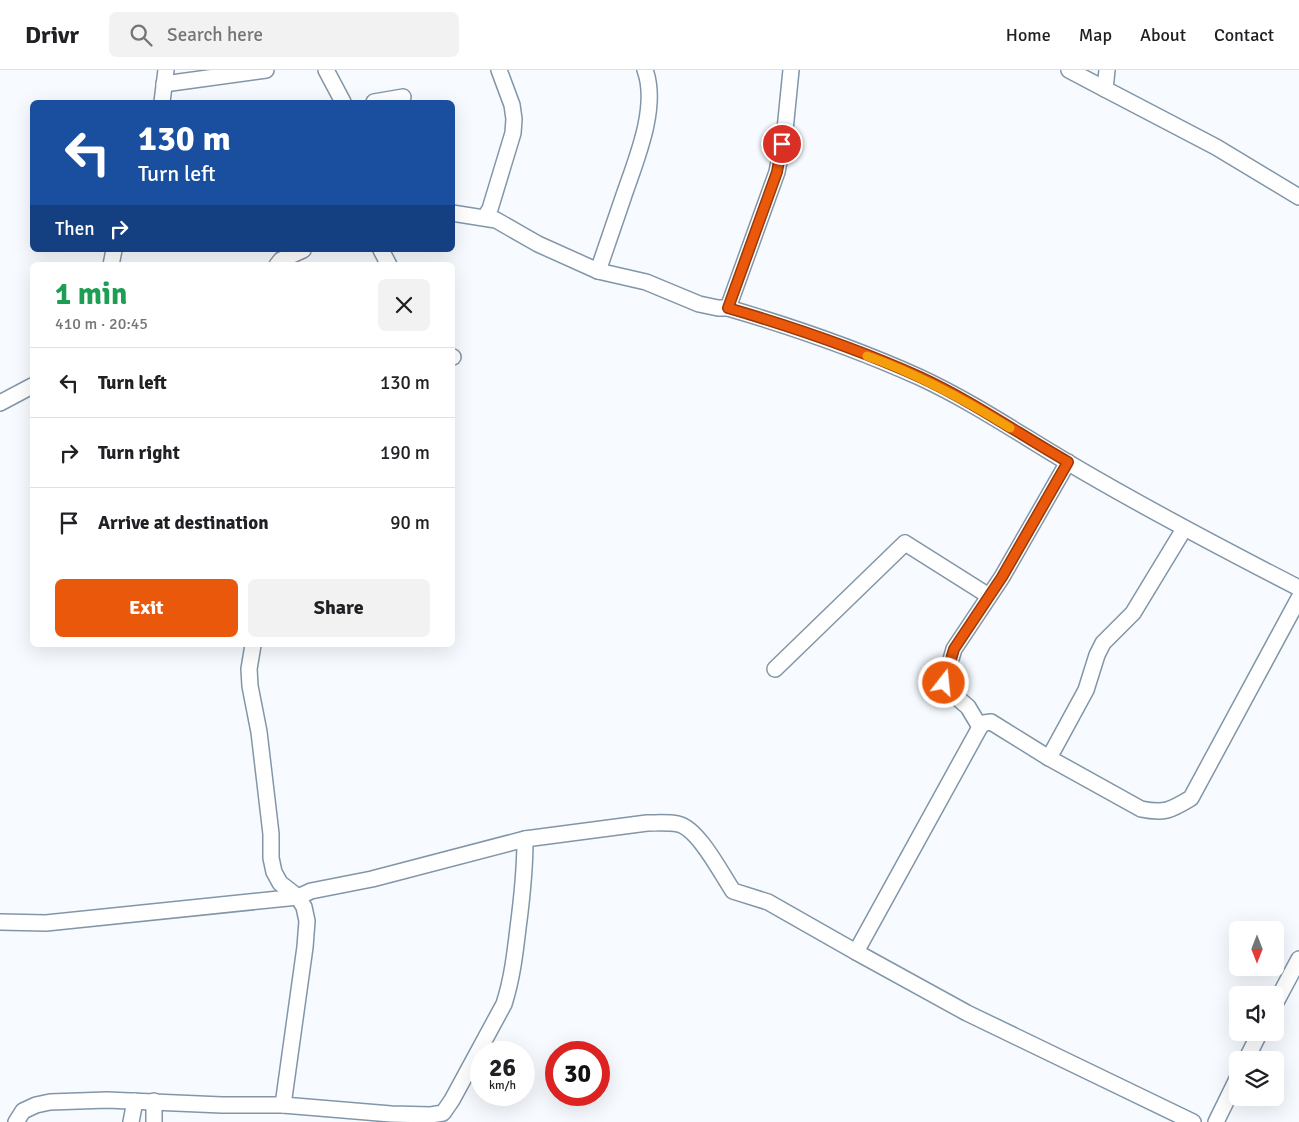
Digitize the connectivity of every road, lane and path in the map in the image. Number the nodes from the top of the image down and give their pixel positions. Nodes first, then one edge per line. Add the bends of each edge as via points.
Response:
1 (266, 70) edge
2 (326, 70) edge
3 (499, 70) edge
4 (645, 70) edge
5 (791, 70) edge
6 (1069, 70) edge
7 (1107, 70) edge
8 (165, 77) edge
9 (1105, 89) junction
10 (403, 97) dead end
11 (162, 100) edge
12 (342, 100) edge
13 (386, 100) edge
14 (1299, 197) edge
15 (455, 213) edge
16 (484, 217) junction
17 (299, 252) edge
18 (279, 262) edge
19 (598, 272) junction
20 (728, 308) junction
21 (30, 387) edge
22 (0, 402) edge
23 (1068, 462) junction
24 (1184, 529) junction
25 (1299, 588) edge
26 (989, 596) junction
27 (1299, 598) edge
28 (253, 647) edge
29 (775, 669) dead end
30 (980, 727) junction
31 (1049, 758) junction
32 (524, 839) junction
33 (298, 897) junction
34 (0, 922) edge
35 (856, 952) junction
36 (1299, 959) edge
37 (1284, 987) edge
38 (1229, 1096) edge
39 (135, 1101) junction
40 (154, 1101) junction
41 (283, 1105) junction
42 (16, 1122) edge
43 (131, 1122) edge
44 (154, 1122) edge
45 (1193, 1122) edge
46 (1216, 1122) edge

1 - 8 street
2 - 12 street
3 - 16 street via 512,105 513,134 490,209
4 - 19 street via 649,93 644,132
5 - 20 street via 777,172
6 - 9 street
7 - 9 street
8 - 11 street
9 - 14 street via 1216,147
10 - 13 street
15 - 16 street
16 - 19 street via 496,220
17 - 18 street
19 - 20 street via 646,282 699,304
20 - 23 street via 788,326 920,378 975,406
21 - 22 street
23 - 24 street
23 - 26 street
24 - 25 street
24 - 31 street via 1133,614 1103,643 1096,655 1086,690
26 - 29 street via 905,543
26 - 30 street via 954,649 944,683 968,707
27 - 31 street via 1191,798 1173,809 1157,812 1141,809
28 - 33 street via 250,686 259,732 271,858 280,883
30 - 31 street via 991,722
30 - 35 street
32 - 33 street
32 - 35 street via 647,823 688,827 733,891 768,902
32 - 41 street via 523,887 508,994 443,1113 391,1114
33 - 34 street via 46,922
33 - 41 street via 304,907 306,921 305,947
35 - 45 street via 967,1013
36 - 37 street
38 - 46 street
39 - 40 street
39 - 42 street via 50,1102 23,1111
39 - 43 street
40 - 41 street
40 - 44 street

